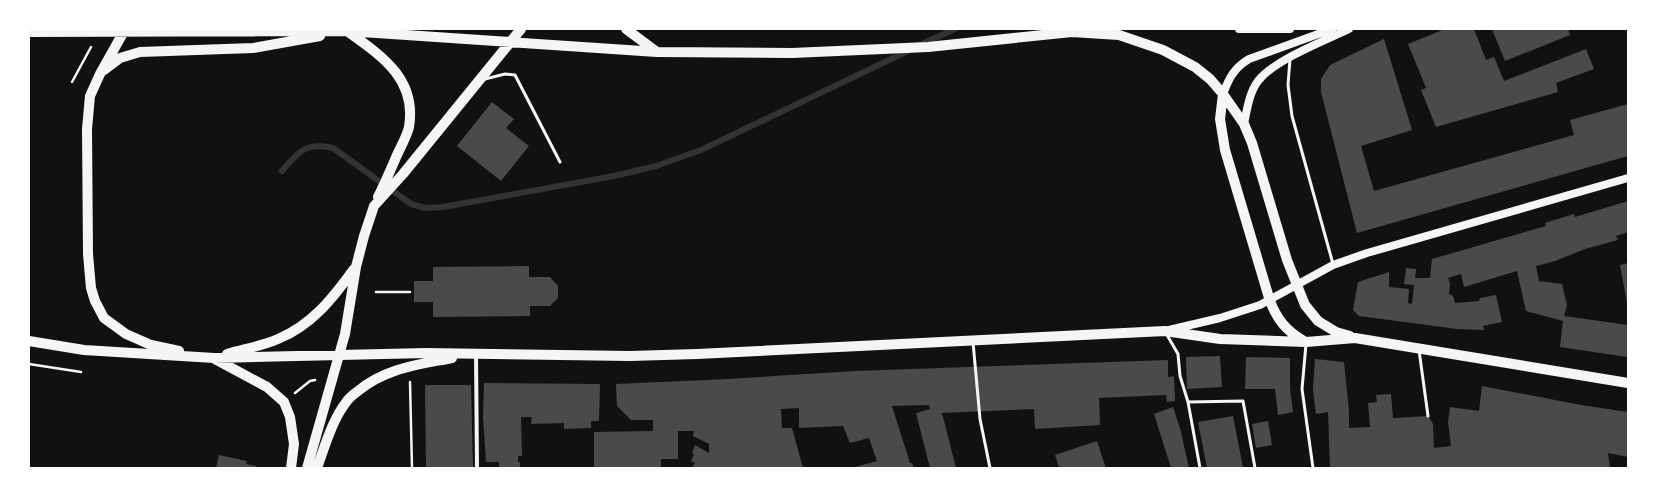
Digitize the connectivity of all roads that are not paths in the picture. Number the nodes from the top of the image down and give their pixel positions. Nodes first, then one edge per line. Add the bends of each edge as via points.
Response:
1 (336, 29) edge
2 (359, 29) edge
3 (521, 29) edge
4 (626, 29) edge
5 (1085, 29) edge
6 (1239, 29) edge
7 (1290, 29) edge
8 (1332, 29) edge
9 (1349, 29) edge
10 (123, 31) edge
11 (169, 31) edge
12 (347, 31) junction
13 (29, 32) edge
14 (1072, 32) junction
15 (511, 43) junction
16 (657, 52) junction
17 (1290, 58) junction
18 (100, 74) junction
19 (480, 80) junction
20 (1223, 94) junction
21 (1244, 124) junction
22 (560, 162) dead end
23 (1628, 178) edge
24 (374, 206) junction
25 (1333, 265) junction
26 (356, 267) junction
27 (1297, 286) junction
28 (1270, 301) junction
29 (1165, 331) junction
30 (1355, 338) junction
31 (973, 340) junction
32 (29, 341) edge
33 (1306, 342) junction
34 (1419, 348) junction
35 (476, 353) junction
36 (338, 356) junction
37 (214, 358) junction
38 (1628, 383) edge
39 (1188, 402) junction
40 (1428, 416) dead end
41 (291, 468) edge
42 (307, 468) edge
43 (317, 468) edge
44 (477, 468) edge
45 (990, 468) edge
46 (1200, 468) edge
47 (1255, 468) edge
48 (1313, 468) edge

1 - 12 street
2 - 12 main road
3 - 15 main road
4 - 16 main road
5 - 14 main road
6 - 7 main road
8 - 20 main road via 1249,59 1239,65 1229,78
9 - 17 main road
10 - 11 main road
10 - 13 main road
10 - 18 main road
11 - 12 main road
12 - 15 main road
12 - 18 main road via 253,48 140,52 120,58
12 - 24 main road via 395,70 408,92 409,128
14 - 16 main road via 928,47 792,53
14 - 20 main road via 1119,35 1163,50 1195,67
15 - 16 main road
15 - 19 main road
17 - 21 main road via 1271,67 1258,81 1249,99
17 - 25 lane via 1288,86 1292,116
18 - 37 main road via 90,96 87,120 88,254 91,288 95,301 104,318 126,334 151,345
19 - 22 lane via 505,74 515,75
19 - 24 main road
20 - 21 main road
20 - 28 main road via 1220,118 1225,150
21 - 27 main road
23 - 25 main road
24 - 26 main road
25 - 27 main road
26 - 36 main road via 345,334
26 - 37 main road via 332,299 312,319 295,331 277,340
27 - 28 main road
27 - 30 main road via 1305,305 1318,321 1336,332
28 - 29 main road via 1220,318
28 - 33 main road via 1283,326
29 - 31 main road
29 - 33 main road via 1220,340
29 - 39 lane via 1178,354 1180,376
30 - 33 main road
30 - 34 main road
31 - 35 main road via 630,356
31 - 45 lane via 980,419
32 - 37 main road via 84,350
33 - 48 lane via 1302,389
34 - 38 main road
34 - 40 lane
35 - 36 main road
35 - 43 main road via 401,368 377,377 364,386 347,400 336,418
35 - 44 street
36 - 37 main road
36 - 42 main road
37 - 41 main road via 267,387 284,402 290,418 294,444
39 - 46 lane
39 - 47 lane via 1243,401

